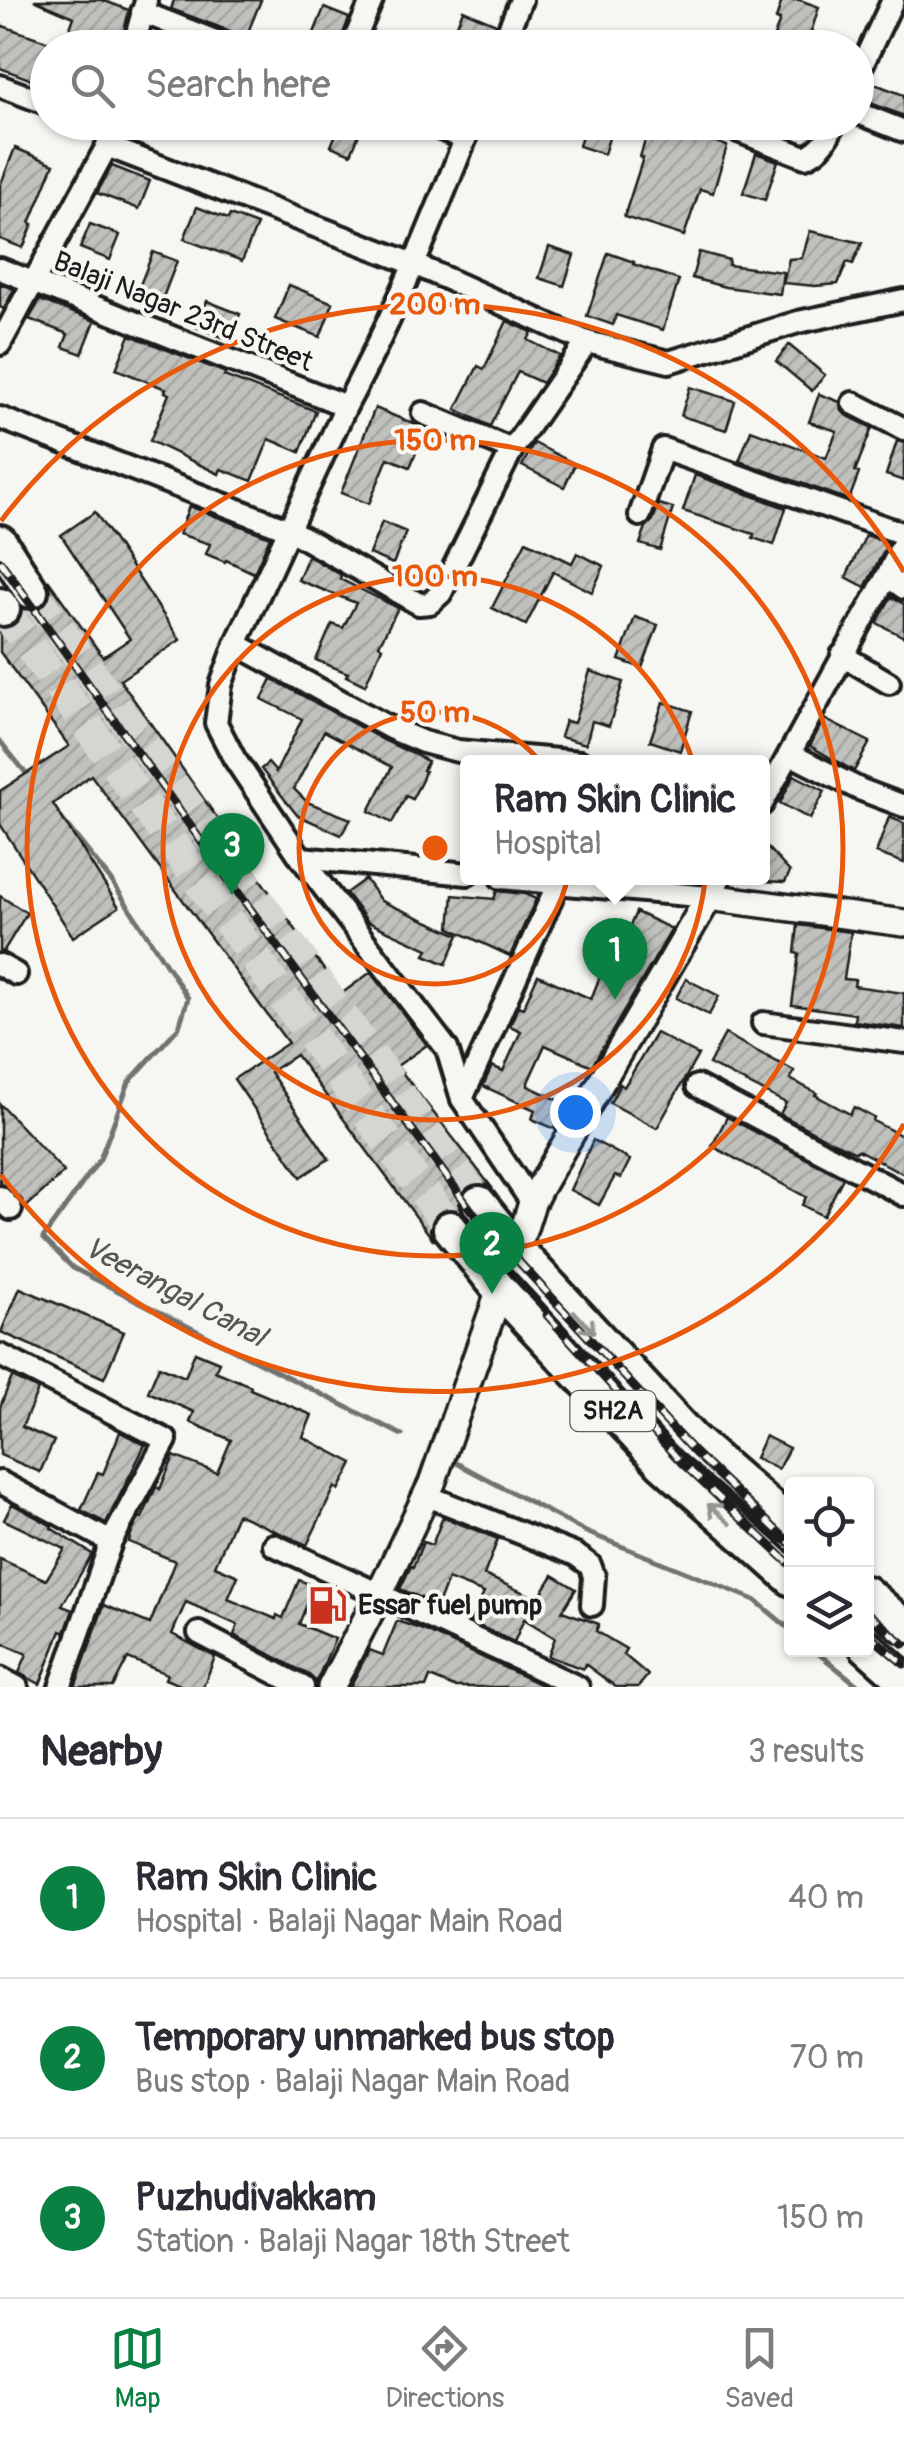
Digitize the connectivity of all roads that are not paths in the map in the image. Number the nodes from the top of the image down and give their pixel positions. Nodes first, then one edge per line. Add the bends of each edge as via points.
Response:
1 (372, 0) edge
2 (521, 0) edge
3 (894, 0) edge
4 (144, 6) edge
5 (195, 30) edge
6 (360, 30) edge
7 (513, 30) edge
8 (874, 41) edge
9 (0, 86) edge
10 (30, 97) edge
11 (874, 120) edge
12 (904, 132) edge
13 (103, 140) edge
14 (131, 140) edge
15 (464, 140) edge
16 (761, 140) edge
17 (826, 140) edge
18 (414, 264) junction
19 (0, 269) edge
20 (35, 283) junction
21 (904, 300) edge
22 (587, 342) junction
23 (0, 344) edge
24 (853, 402) dead end
25 (346, 406) junction
26 (423, 413) dead end
27 (0, 418) edge
28 (904, 429) edge
29 (512, 450) junction
30 (640, 515) dead end
31 (290, 530) junction
32 (904, 537) edge
33 (0, 542) edge
34 (896, 582) edge
35 (31, 591) tunnel mouth
36 (236, 644) junction
37 (842, 656) junction
38 (889, 683) dead end
39 (790, 754) junction
40 (502, 755) edge
41 (770, 779) edge
42 (904, 806) edge
43 (302, 858) junction
44 (460, 873) edge
45 (557, 885) edge
46 (636, 885) edge
47 (715, 887) edge
48 (904, 924) edge
49 (763, 1023) dead end
50 (904, 1042) edge
51 (697, 1086) dead end
52 (462, 1099) junction
53 (904, 1194) edge
54 (479, 1202) tunnel mouth
55 (532, 1203) junction
56 (450, 1228) tunnel mouth
57 (518, 1250) junction
58 (500, 1290) junction
59 (0, 1355) edge
60 (692, 1438) junction
61 (662, 1463) junction
62 (0, 1482) edge
63 (428, 1489) junction
64 (784, 1519) edge
65 (111, 1542) junction
66 (274, 1546) dead end
67 (784, 1572) edge
68 (380, 1593) junction
69 (874, 1600) edge
70 (592, 1605) dead end
71 (904, 1626) edge
72 (198, 1633) dead end
73 (874, 1653) edge
74 (0, 1678) edge
75 (904, 1680) edge
76 (17, 1687) edge
77 (60, 1687) edge
78 (303, 1687) edge
79 (331, 1687) edge
80 (578, 1687) edge

1 - 6 street
2 - 7 street
3 - 8 street
4 - 5 street
9 - 10 street
11 - 12 street
13 - 20 street
14 - 18 street
15 - 18 street
16 - 17 street via 805,157
18 - 22 street
18 - 25 street
19 - 20 street, Balaji Nagar 23rd Street
20 - 23 street
20 - 25 street, Balaji Nagar 23rd Street
21 - 22 street via 798,322 670,362
22 - 29 street
24 - 28 street
25 - 31 street
26 - 29 street
27 - 31 street
29 - 31 street via 430,603 419,604
30 - 32 street via 663,449
31 - 36 street
32 - 34 street
33 - 35 main road
34 - 37 street
36 - 40 street via 423,742
36 - 43 street via 216,722
37 - 38 street
37 - 39 street
39 - 41 street
39 - 42 street
43 - 44 street
43 - 52 street via 447,1049
45 - 52 street
46 - 47 street
47 - 48 street
47 - 55 street
49 - 50 street
51 - 53 street
52 - 55 street
54 - 57 main road, SH2A
55 - 57 street
56 - 58 main road, SH2A
57 -> 60 main road, SH2A
58 - 61 main road, SH2A
58 - 63 street
59 - 65 street via 166,1440
60 - 61 main road
60 - 64 main road, SH2A
67 -> 61 main road, SH2A
62 - 65 street
63 - 68 street
63 - 70 street via 590,1565
65 - 77 street
66 - 68 street
68 - 79 street
68 - 80 street
69 - 71 main road
72 - 78 street
73 - 75 main road
74 - 76 street

